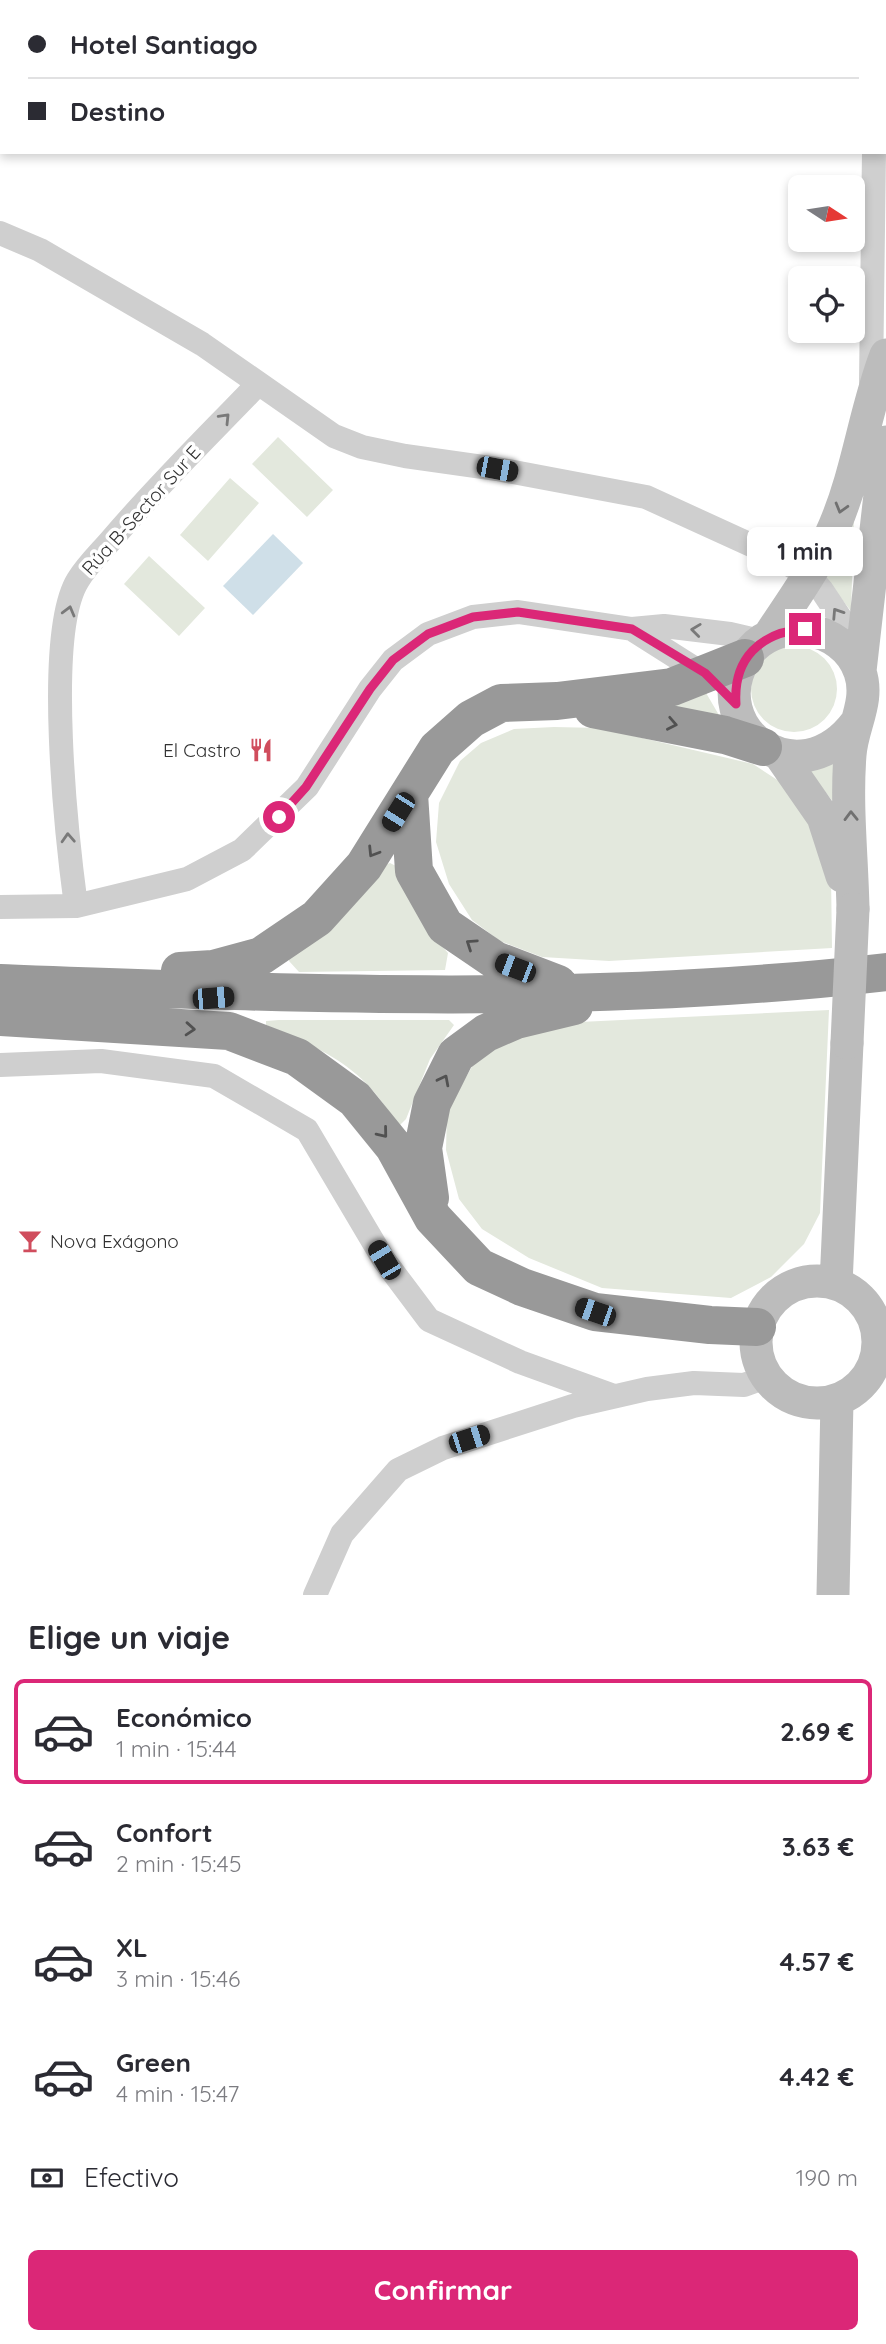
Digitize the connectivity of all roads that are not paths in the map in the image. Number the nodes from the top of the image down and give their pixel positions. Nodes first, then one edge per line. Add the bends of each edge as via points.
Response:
1 (874, 154) edge
2 (0, 233) edge
3 (886, 355) edge
4 (257, 385) junction
5 (871, 395) junction
6 (886, 442) edge
7 (773, 555) junction
8 (810, 577) junction
9 (867, 594) junction
10 (791, 605) junction
11 (632, 629) junction
12 (758, 645) junction
13 (855, 663) junction
14 (705, 673) junction
15 (556, 701) junction
16 (736, 704) junction
17 (856, 723) junction
18 (772, 751) junction
19 (409, 794) junction
20 (76, 906) junction
21 (0, 907) edge
22 (853, 909) junction
23 (886, 972) edge
24 (0, 982) edge
25 (577, 991) junction
26 (267, 993) junction
27 (621, 993) junction
28 (0, 1017) edge
29 (0, 1065) edge
30 (432, 1218) junction
31 (836, 1284) junction
32 (757, 1326) junction
33 (766, 1377) junction
34 (614, 1396) junction
35 (838, 1399) junction
36 (315, 1595) edge
37 (833, 1595) edge

1 - 5 street
2 - 4 street via 40,250 202,344
3 - 5 main road
4 - 7 street via 334,436 362,447 646,497
20 -> 4 street, Rúa B-Sector Sur E via 68,849 61,713 62,636 77,581 134,513
5 -> 8 main road via 836,523
5 - 9 street via 879,424 865,517
6 - 9 main road
7 - 8 street
7 - 10 street
8 - 10 main road
13 -> 8 street via 847,628
9 - 13 main road
10 - 12 main road
12 -> 11 street via 730,634 664,626
11 - 14 street
11 - 20 street via 518,612 473,617 428,634 393,660 306,787 242,850 187,879
12 - 13 main road via 795,629 822,633 838,641
12 - 14 highway
12 - 16 main road via 735,688
13 - 17 main road via 863,697
14 - 15 highway via 672,687
14 - 16 street
15 -> 18 highway via 725,734
15 - 19 highway via 501,703 471,719 437,749
16 - 18 main road via 741,721
17 - 18 main road via 843,741 824,752 802,758
22 -> 17 main road via 850,754
18 - 22 main road via 823,817
19 -> 24 highway via 364,866 317,918 261,956 213,969
25 -> 19 highway via 495,960 445,926 414,870
20 - 21 street
22 - 31 main road, bridge
23 - 27 highway
24 - 26 highway
25 - 26 highway
25 - 27 highway
26 - 28 highway
30 -> 27 highway via 424,1148 432,1103 456,1055 486,1033 516,1020
28 -> 30 highway via 229,1031 297,1057 355,1098 394,1147
29 - 34 street via 101,1061 214,1076 307,1130 384,1260 429,1320 520,1362
30 - 32 highway via 479,1267 595,1312
31 - 32 main road via 812,1280 793,1285 777,1295
31 - 35 main road via 863,1301 878,1333 873,1368 863,1383
32 - 33 main road via 758,1361
33 - 34 street via 744,1385 694,1383
33 - 35 main road via 797,1401 815,1404
34 - 36 street via 443,1448 398,1470 342,1534
35 - 37 main road

